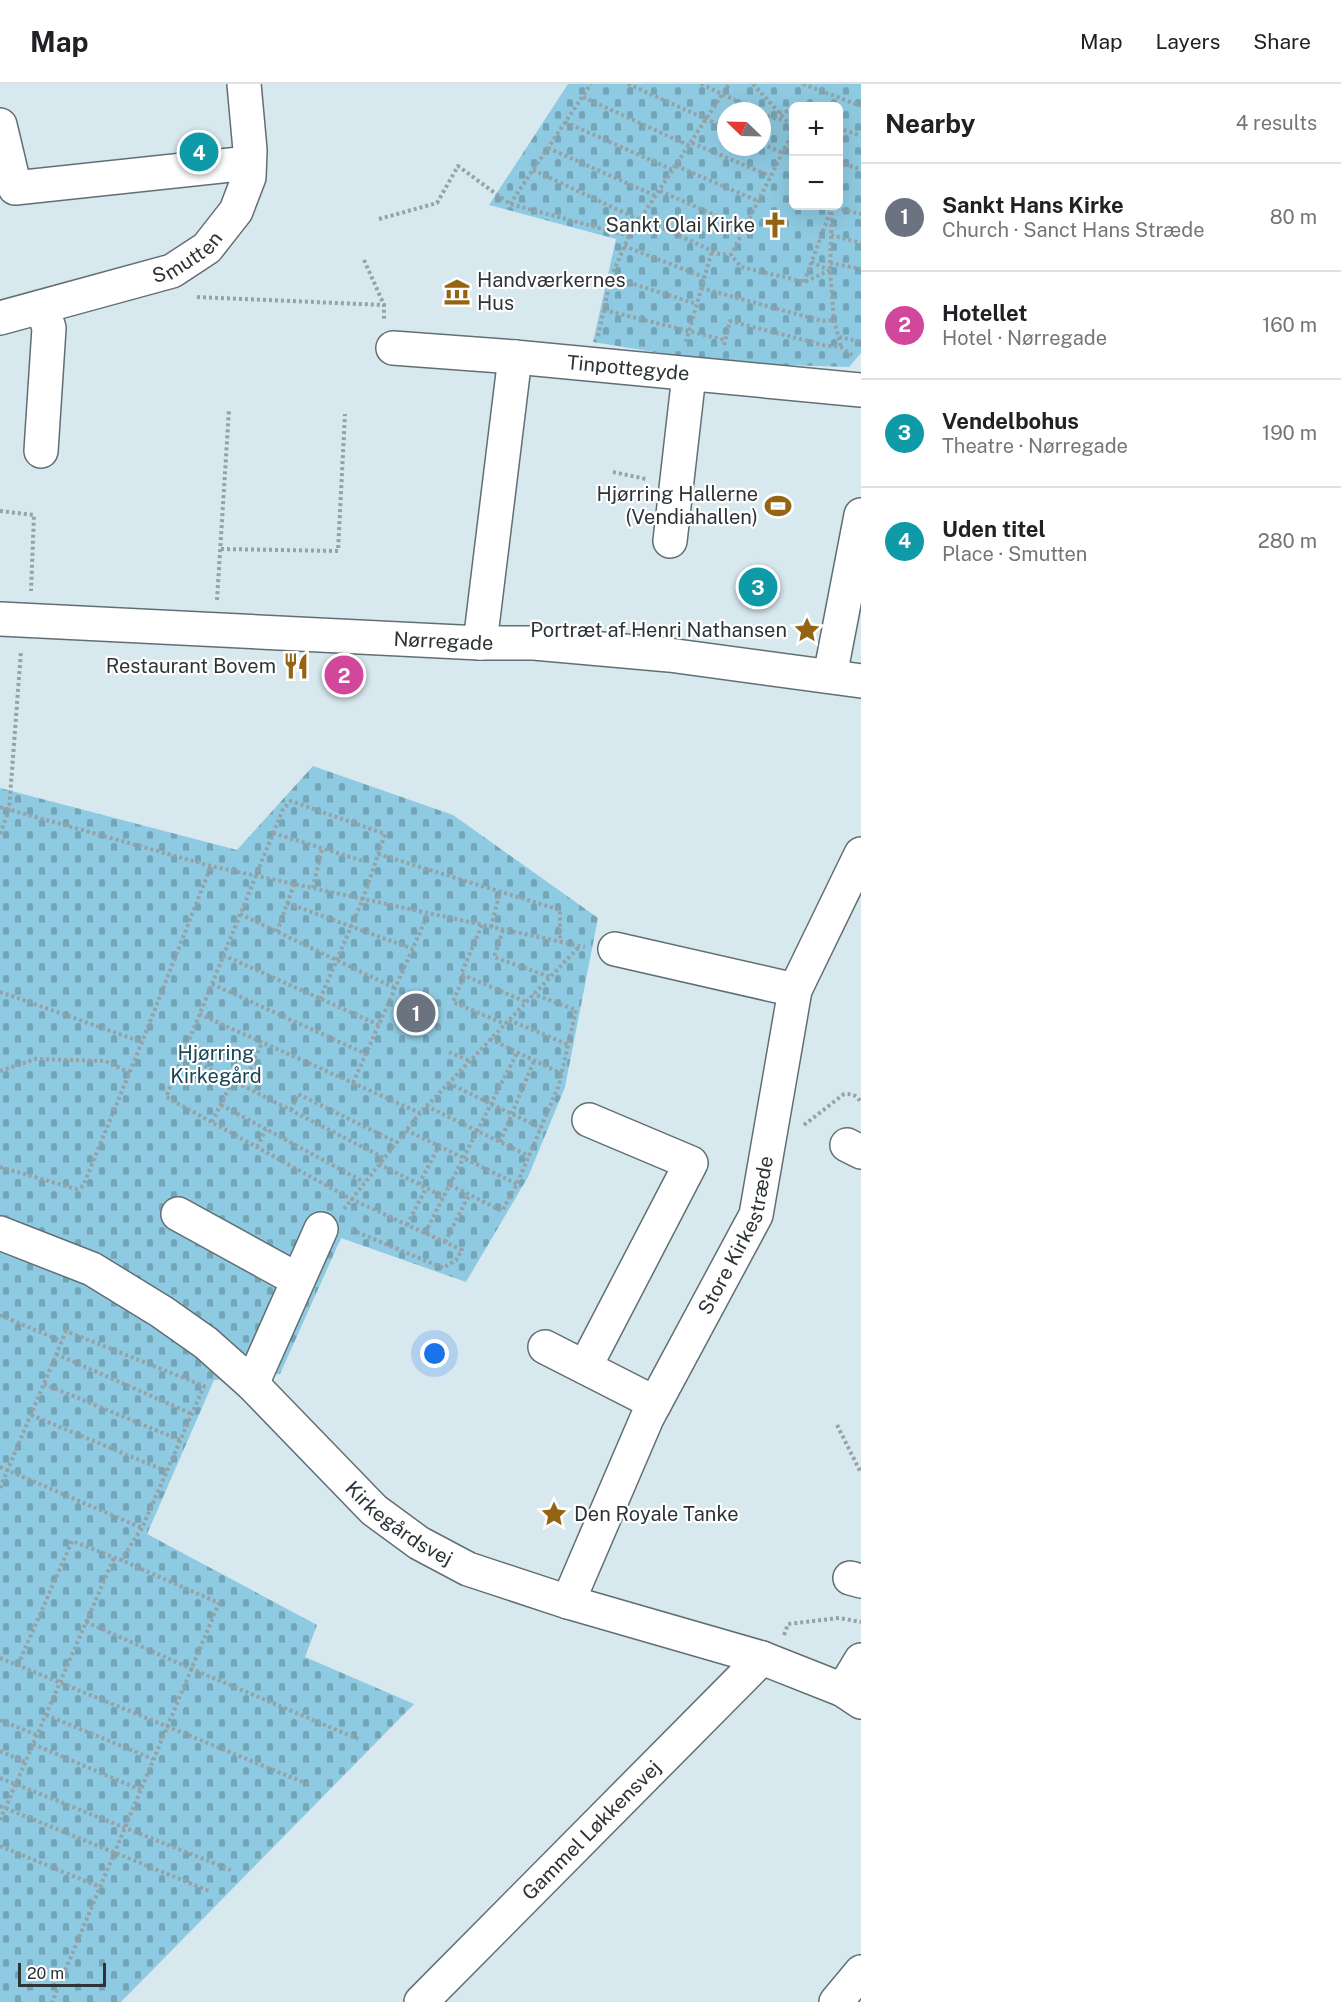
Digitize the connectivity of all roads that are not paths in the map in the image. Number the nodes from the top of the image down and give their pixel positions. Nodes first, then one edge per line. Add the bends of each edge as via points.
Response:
1 (244, 84) edge
2 (0, 125) edge
3 (249, 163) junction
4 (7, 194) edge
5 (42, 307) junction
6 (0, 318) edge
7 (393, 348) road end
8 (515, 357) junction
9 (687, 360) junction
10 (861, 390) edge
11 (41, 451) dead end
12 (861, 515) edge
13 (670, 541) dead end
14 (18, 621) edge
15 (480, 643) junction
16 (846, 678) edge
17 (861, 854) edge
18 (615, 949) road end
19 (795, 990) junction
20 (589, 1120) dead end
21 (178, 1214) dead end
22 (326, 1225) road end
23 (1, 1234) edge
24 (298, 1280) junction
25 (545, 1347) dead end
26 (585, 1367) junction
27 (252, 1384) junction
28 (655, 1403) junction
29 (568, 1602) junction
30 (767, 1660) junction
31 (861, 1660) edge
32 (852, 1696) edge
33 (861, 1972) edge
34 (421, 2002) edge
35 (836, 2002) edge

1 - 3 street, Smutten
2 - 4 street
3 - 4 street
3 - 5 street, Smutten via 249,177 236,211 207,248 172,271
5 - 6 street, Smutten
5 - 11 street via 49,328
7 - 8 street, Tinpottegyde
8 - 9 street, Tinpottegyde
8 - 15 street
9 - 10 street, Tinpottegyde
9 - 13 street
12 - 16 street
14 - 15 street, Nørregade
15 - 16 street, Nørregade via 534,643 669,655
17 - 19 street, Store Kirkestræde
18 - 19 street
19 - 28 street, Store Kirkestræde via 756,1215
20 - 26 street via 691,1163
21 - 24 street
22 - 24 street
23 - 27 street, Kirkegårdsvej via 92,1269 206,1343
24 - 27 street
25 - 26 street
26 - 28 street
27 - 29 street, Kirkegårdsvej via 374,1510 419,1543 468,1569
28 - 29 street, Store Kirkestræde
29 - 30 street, Kirkegårdsvej
30 - 32 street, Kirkegårdsvej
30 - 34 street, Gammel Løkkensvej
31 - 32 street
33 - 35 street

